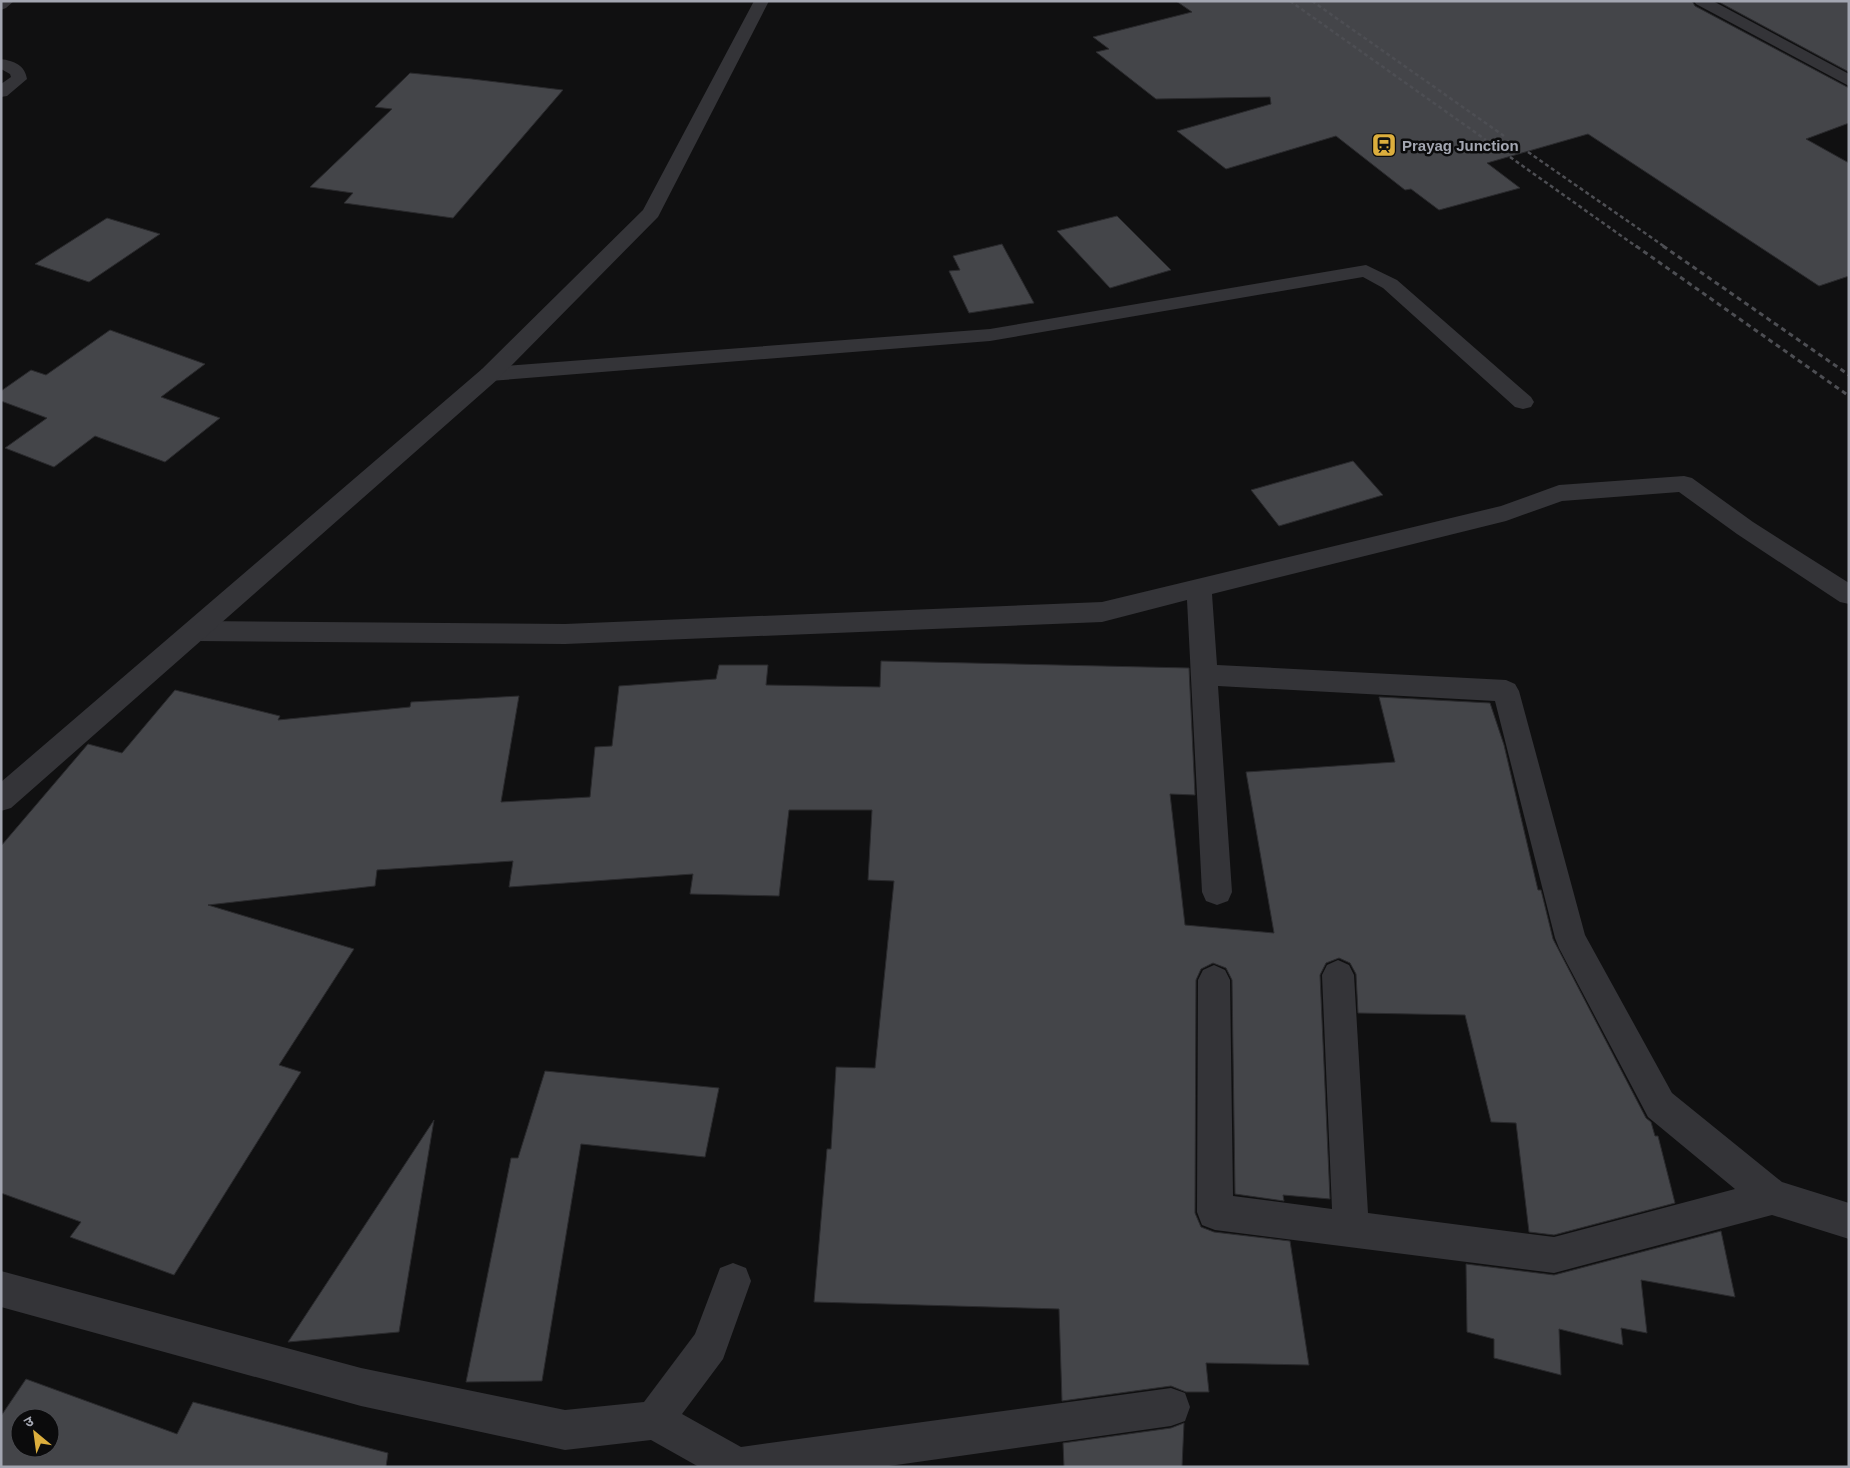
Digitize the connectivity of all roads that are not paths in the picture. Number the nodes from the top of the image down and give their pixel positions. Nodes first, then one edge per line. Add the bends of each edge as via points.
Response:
1 (7, 1) edge
2 (762, 1) edge
3 (1701, 1) edge
4 (1, 5) edge
5 (1, 64) edge
6 (1849, 81) edge
7 (1, 92) edge
8 (490, 374) junction
9 (1523, 402) dead end
10 (1200, 588) junction
11 (1849, 595) edge
12 (196, 631) junction
13 (1204, 675) junction
14 (1, 799) edge
15 (1217, 892) dead end
16 (1338, 974) dead end
17 (1214, 980) dead end
18 (1772, 1197) junction
19 (1849, 1221) edge
20 (1351, 1229) junction
21 (733, 1281) dead end
22 (1, 1289) edge
23 (1171, 1407) dead end
24 (654, 1420) junction

1 - 4 street
2 - 8 street via 651,213
3 - 6 street
5 - 7 street via 18,72 19,80
8 - 9 street via 990,335 1366,271 1390,284
8 - 12 street
10 - 11 street via 1506,513 1559,492 1684,484
10 - 12 street via 1102,612 565,634
10 - 13 street
12 - 14 street
13 - 15 street
13 - 18 street via 1506,691 1570,938 1660,1105
16 - 20 street
17 - 20 street via 1215,1212
18 - 19 street
18 - 20 street via 1554,1255
21 - 24 street via 710,1346
22 - 24 street via 361,1387 565,1430
23 - 24 street via 738,1467

